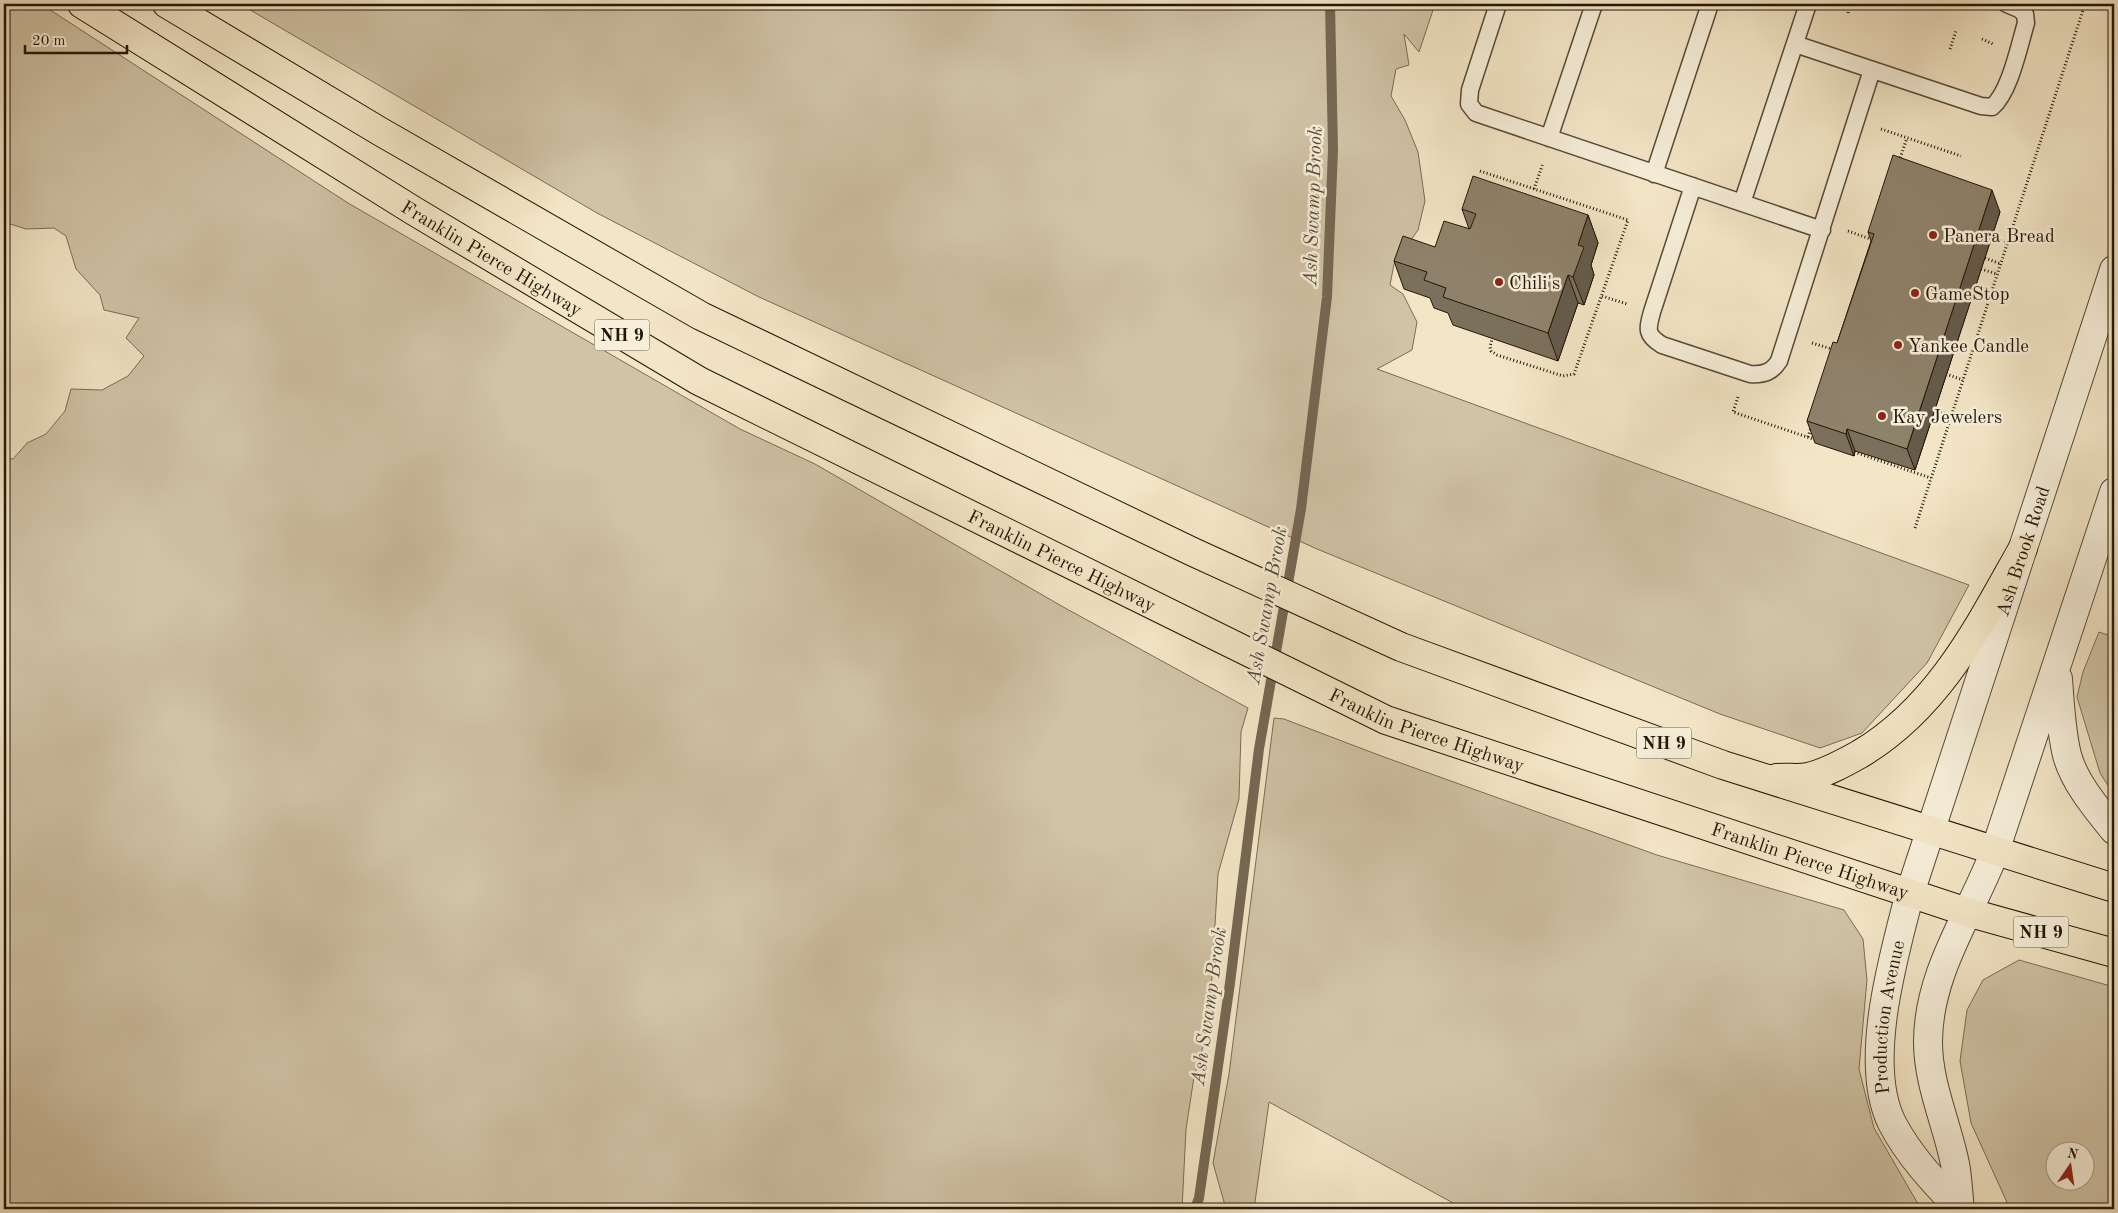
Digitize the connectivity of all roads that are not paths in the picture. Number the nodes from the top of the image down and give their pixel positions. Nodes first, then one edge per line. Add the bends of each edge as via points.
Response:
1 (82, 4) edge
2 (167, 4) edge
3 (1498, 4) edge
4 (1594, 4) edge
5 (1710, 4) edge
6 (1808, 4) edge
7 (2007, 4) edge
8 (1795, 44) junction
9 (1872, 70) junction
10 (1549, 138) junction
11 (1654, 174) junction
12 (1693, 186) junction
13 (1742, 203) junction
14 (1822, 230) junction
15 (2114, 270) edge
16 (2114, 492) edge
17 (2106, 545) edge
18 (2023, 548) junction
19 (2057, 665) junction
20 (1763, 778) junction
21 (2114, 830) edge
22 (1930, 831) junction
23 (1995, 851) junction
24 (2114, 888) edge
25 (1910, 892) junction
26 (1967, 912) junction
27 (2114, 953) edge
28 (1960, 1209) edge

1 - 25 highway, Franklin Pierce Highway / NH 9 via 414,212 699,381 1386,720
2 - 20 highway, NH 9 via 381,132 701,316 1193,552 1401,647
3 - 10 lane via 1470,90 1469,104 1476,113
4 - 10 lane
5 - 11 lane
6 - 8 lane
7 - 9 lane via 2025,14 2026,23 2005,88 1992,107
8 - 9 lane
8 - 13 lane
9 - 14 lane
10 - 11 lane
11 - 12 lane
12 - 13 lane
12 - 14 lane via 1648,331 1652,339 1662,345 1746,373 1762,375 1773,370
13 - 14 lane
15 - 18 street, Ash Brook Road
16 - 17 street, Production Avenue
17 - 19 street, Production Avenue
18 - 20 highway via 1954,666 1920,707 1879,742 1842,764 1807,777
18 - 22 street, Ash Brook Road
19 - 21 street via 2067,756 2089,800
19 - 23 street, Production Avenue
20 - 22 highway, NH 9
22 - 23 highway, NH 9
22 - 25 street, Ash Brook Road
23 - 24 highway, NH 9
23 - 26 street, Production Avenue
25 - 26 highway, Franklin Pierce Highway / NH 9
25 - 28 street, Production Avenue via 1887,987 1879,1067 1883,1096 1892,1123 1922,1169
26 - 27 highway, Franklin Pierce Highway / NH 9
26 - 28 street, Production Avenue via 1945,962 1932,1005 1928,1042 1930,1068 1955,1165

